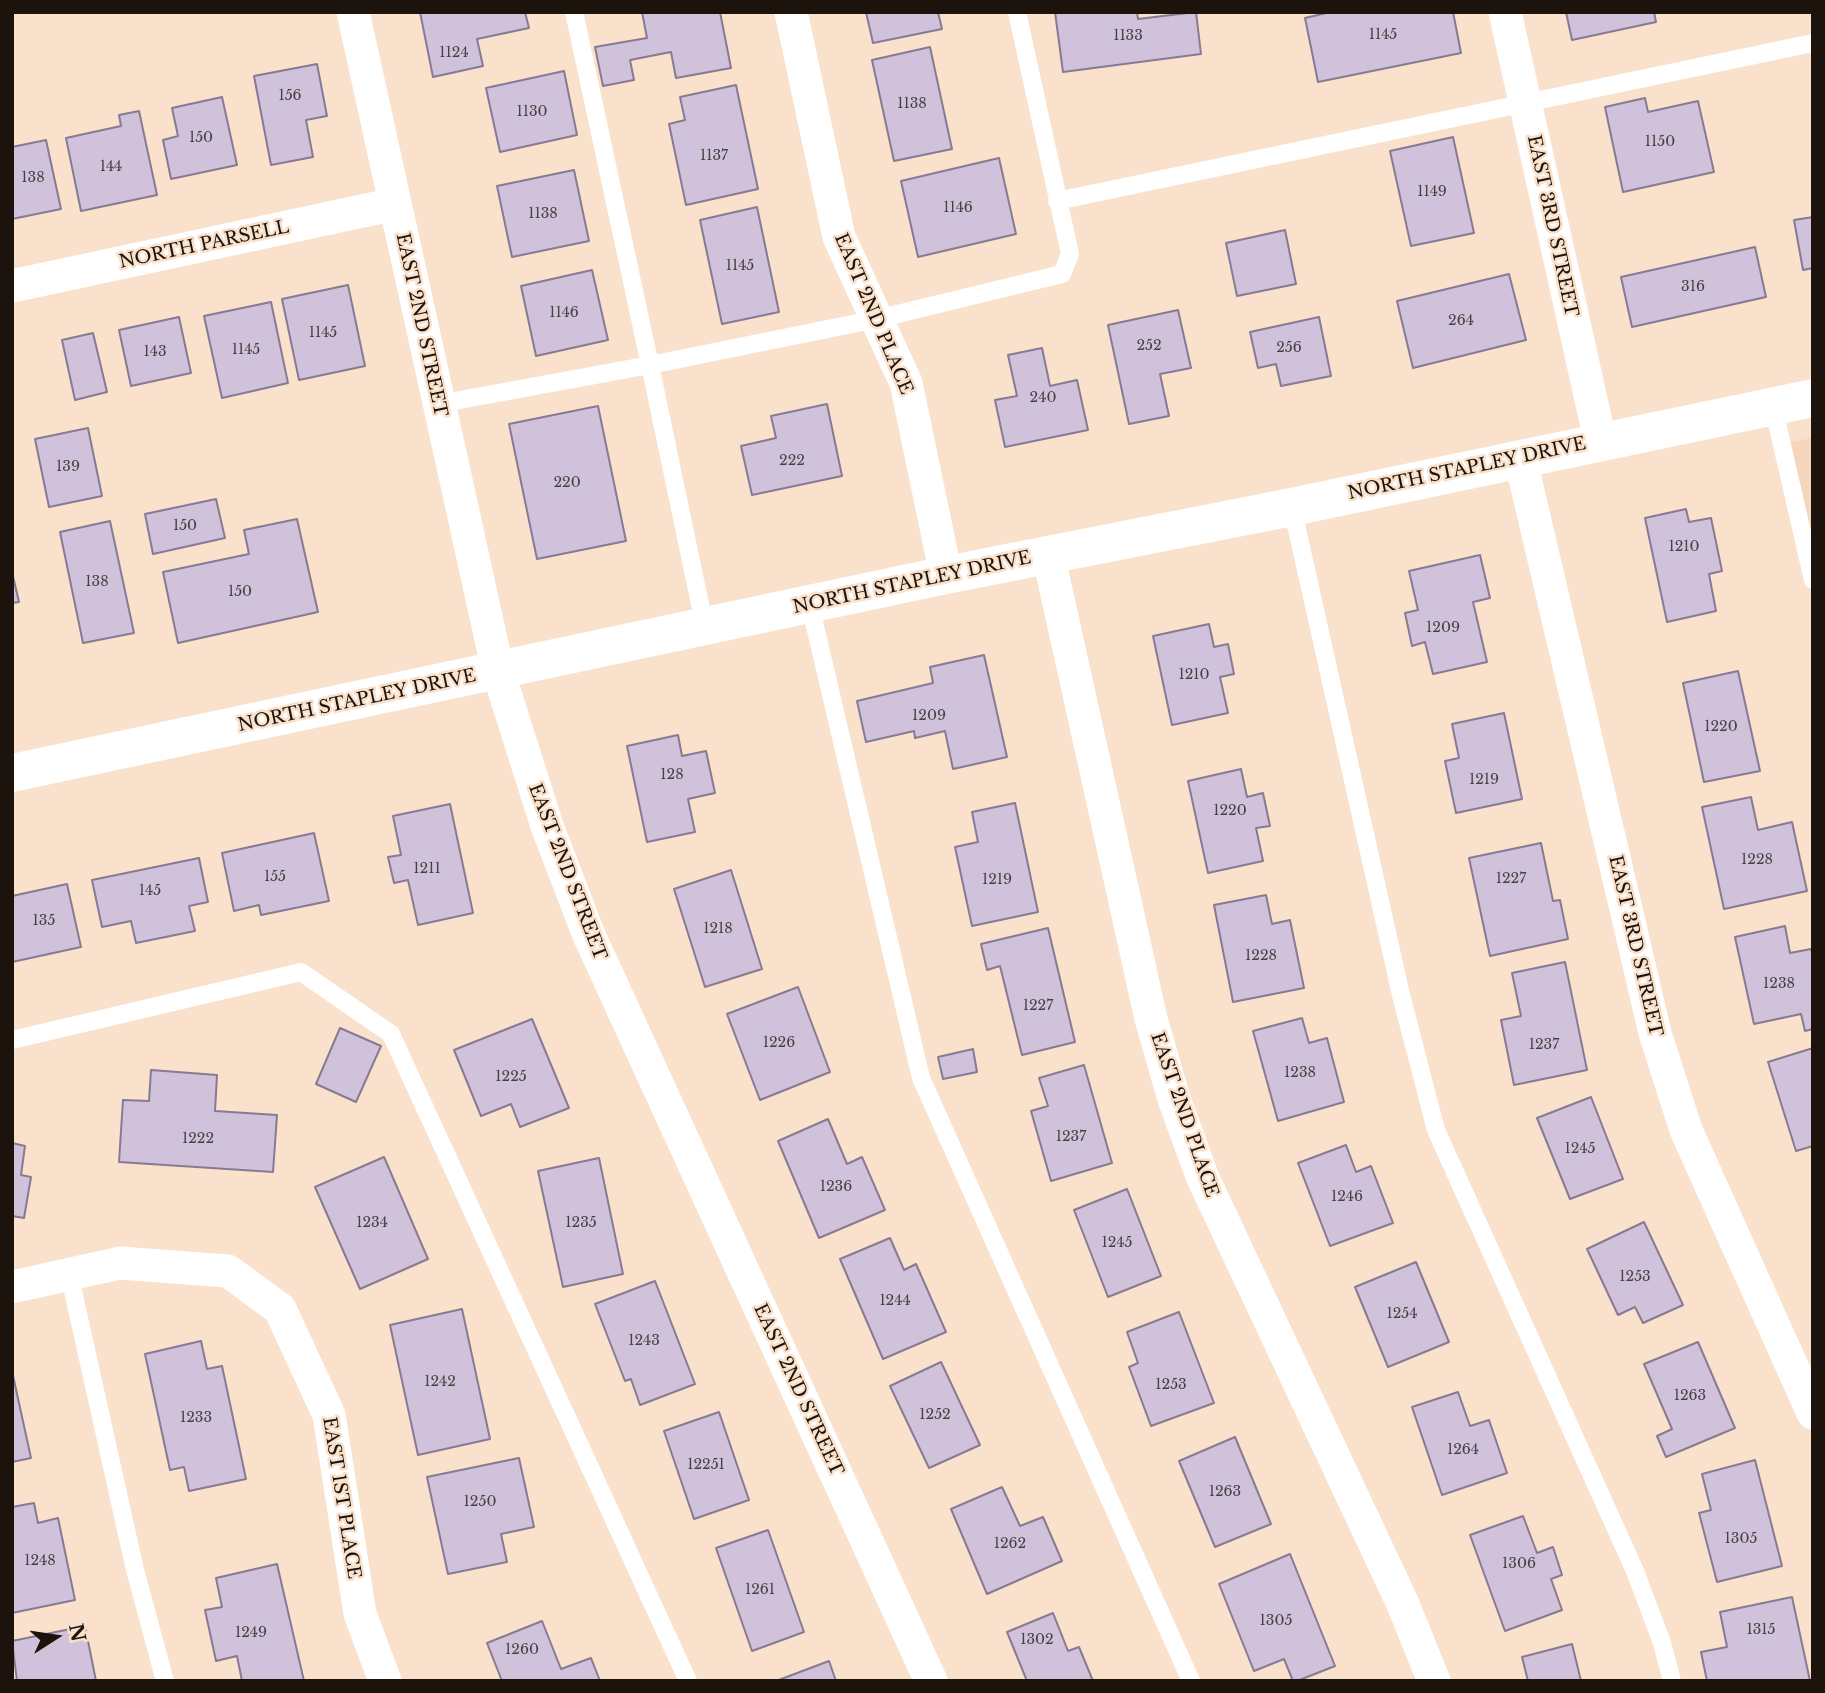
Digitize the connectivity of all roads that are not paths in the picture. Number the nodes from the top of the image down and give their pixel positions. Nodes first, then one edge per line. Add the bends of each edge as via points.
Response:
1 (353, 12) edge
2 (574, 12) edge
3 (791, 12) edge
4 (1017, 12) edge
5 (1505, 12) edge
6 (1813, 43) edge
7 (1525, 105) junction
8 (1057, 201) junction
9 (396, 204) junction
10 (12, 286) edge
11 (877, 319) junction
12 (650, 365) junction
13 (1813, 398) edge
14 (438, 404) junction
15 (1773, 406) junction
16 (1600, 440) junction
17 (1520, 457) junction
18 (1292, 507) junction
19 (1048, 554) junction
20 (946, 575) junction
21 (1813, 580) edge
22 (810, 605) junction
23 (705, 628) junction
24 (498, 671) junction
25 (12, 773) edge
26 (12, 1040) edge
27 (69, 1273) junction
28 (12, 1287) edge
29 (1813, 1413) edge
30 (165, 1681) edge
31 (385, 1681) edge
32 (688, 1681) edge
33 (931, 1681) edge
34 (1191, 1681) edge
35 (1434, 1681) edge
36 (1672, 1681) edge

1 - 9 street, EAST 2ND STREET
2 - 12 lane
3 - 11 street, EAST 2ND PLACE via 839,237
4 - 8 lane
5 - 7 street, EAST 3RD STREET
6 - 7 lane
7 - 8 lane
7 - 16 street, EAST 3RD STREET
8 - 11 lane via 1070,254 1062,274
9 - 10 street, NORTH PARSELL
9 - 14 street, EAST 2ND STREET
11 - 12 lane
11 - 20 street, EAST 2ND PLACE via 906,383
12 - 14 lane
12 - 23 lane
13 - 15 main road, NORTH STAPLEY DRIVE
14 - 24 street, EAST 2ND STREET
15 - 16 main road, NORTH STAPLEY DRIVE
15 - 21 lane
16 - 17 main road, NORTH STAPLEY DRIVE
17 - 18 main road, NORTH STAPLEY DRIVE
17 - 29 street, EAST 3RD STREET via 1655,1033 1686,1130
18 - 19 main road, NORTH STAPLEY DRIVE
18 - 36 lane via 1401,995 1436,1130 1635,1571
19 - 20 main road, NORTH STAPLEY DRIVE
19 - 35 street, EAST 2ND PLACE via 1151,1019 1174,1099 1202,1176 1402,1602
20 - 22 main road, NORTH STAPLEY DRIVE
22 - 23 main road, NORTH STAPLEY DRIVE
22 - 34 lane via 921,1078
23 - 24 main road, NORTH STAPLEY DRIVE
24 - 25 main road, NORTH STAPLEY DRIVE
24 - 33 street, EAST 2ND STREET via 547,826 588,933
26 - 32 lane via 301,972 391,1034
27 - 28 street, EAST 1ST PLACE
27 - 30 lane via 135,1570
27 - 31 street, EAST 1ST PLACE via 120,1263 228,1271 280,1309 329,1415 360,1614

